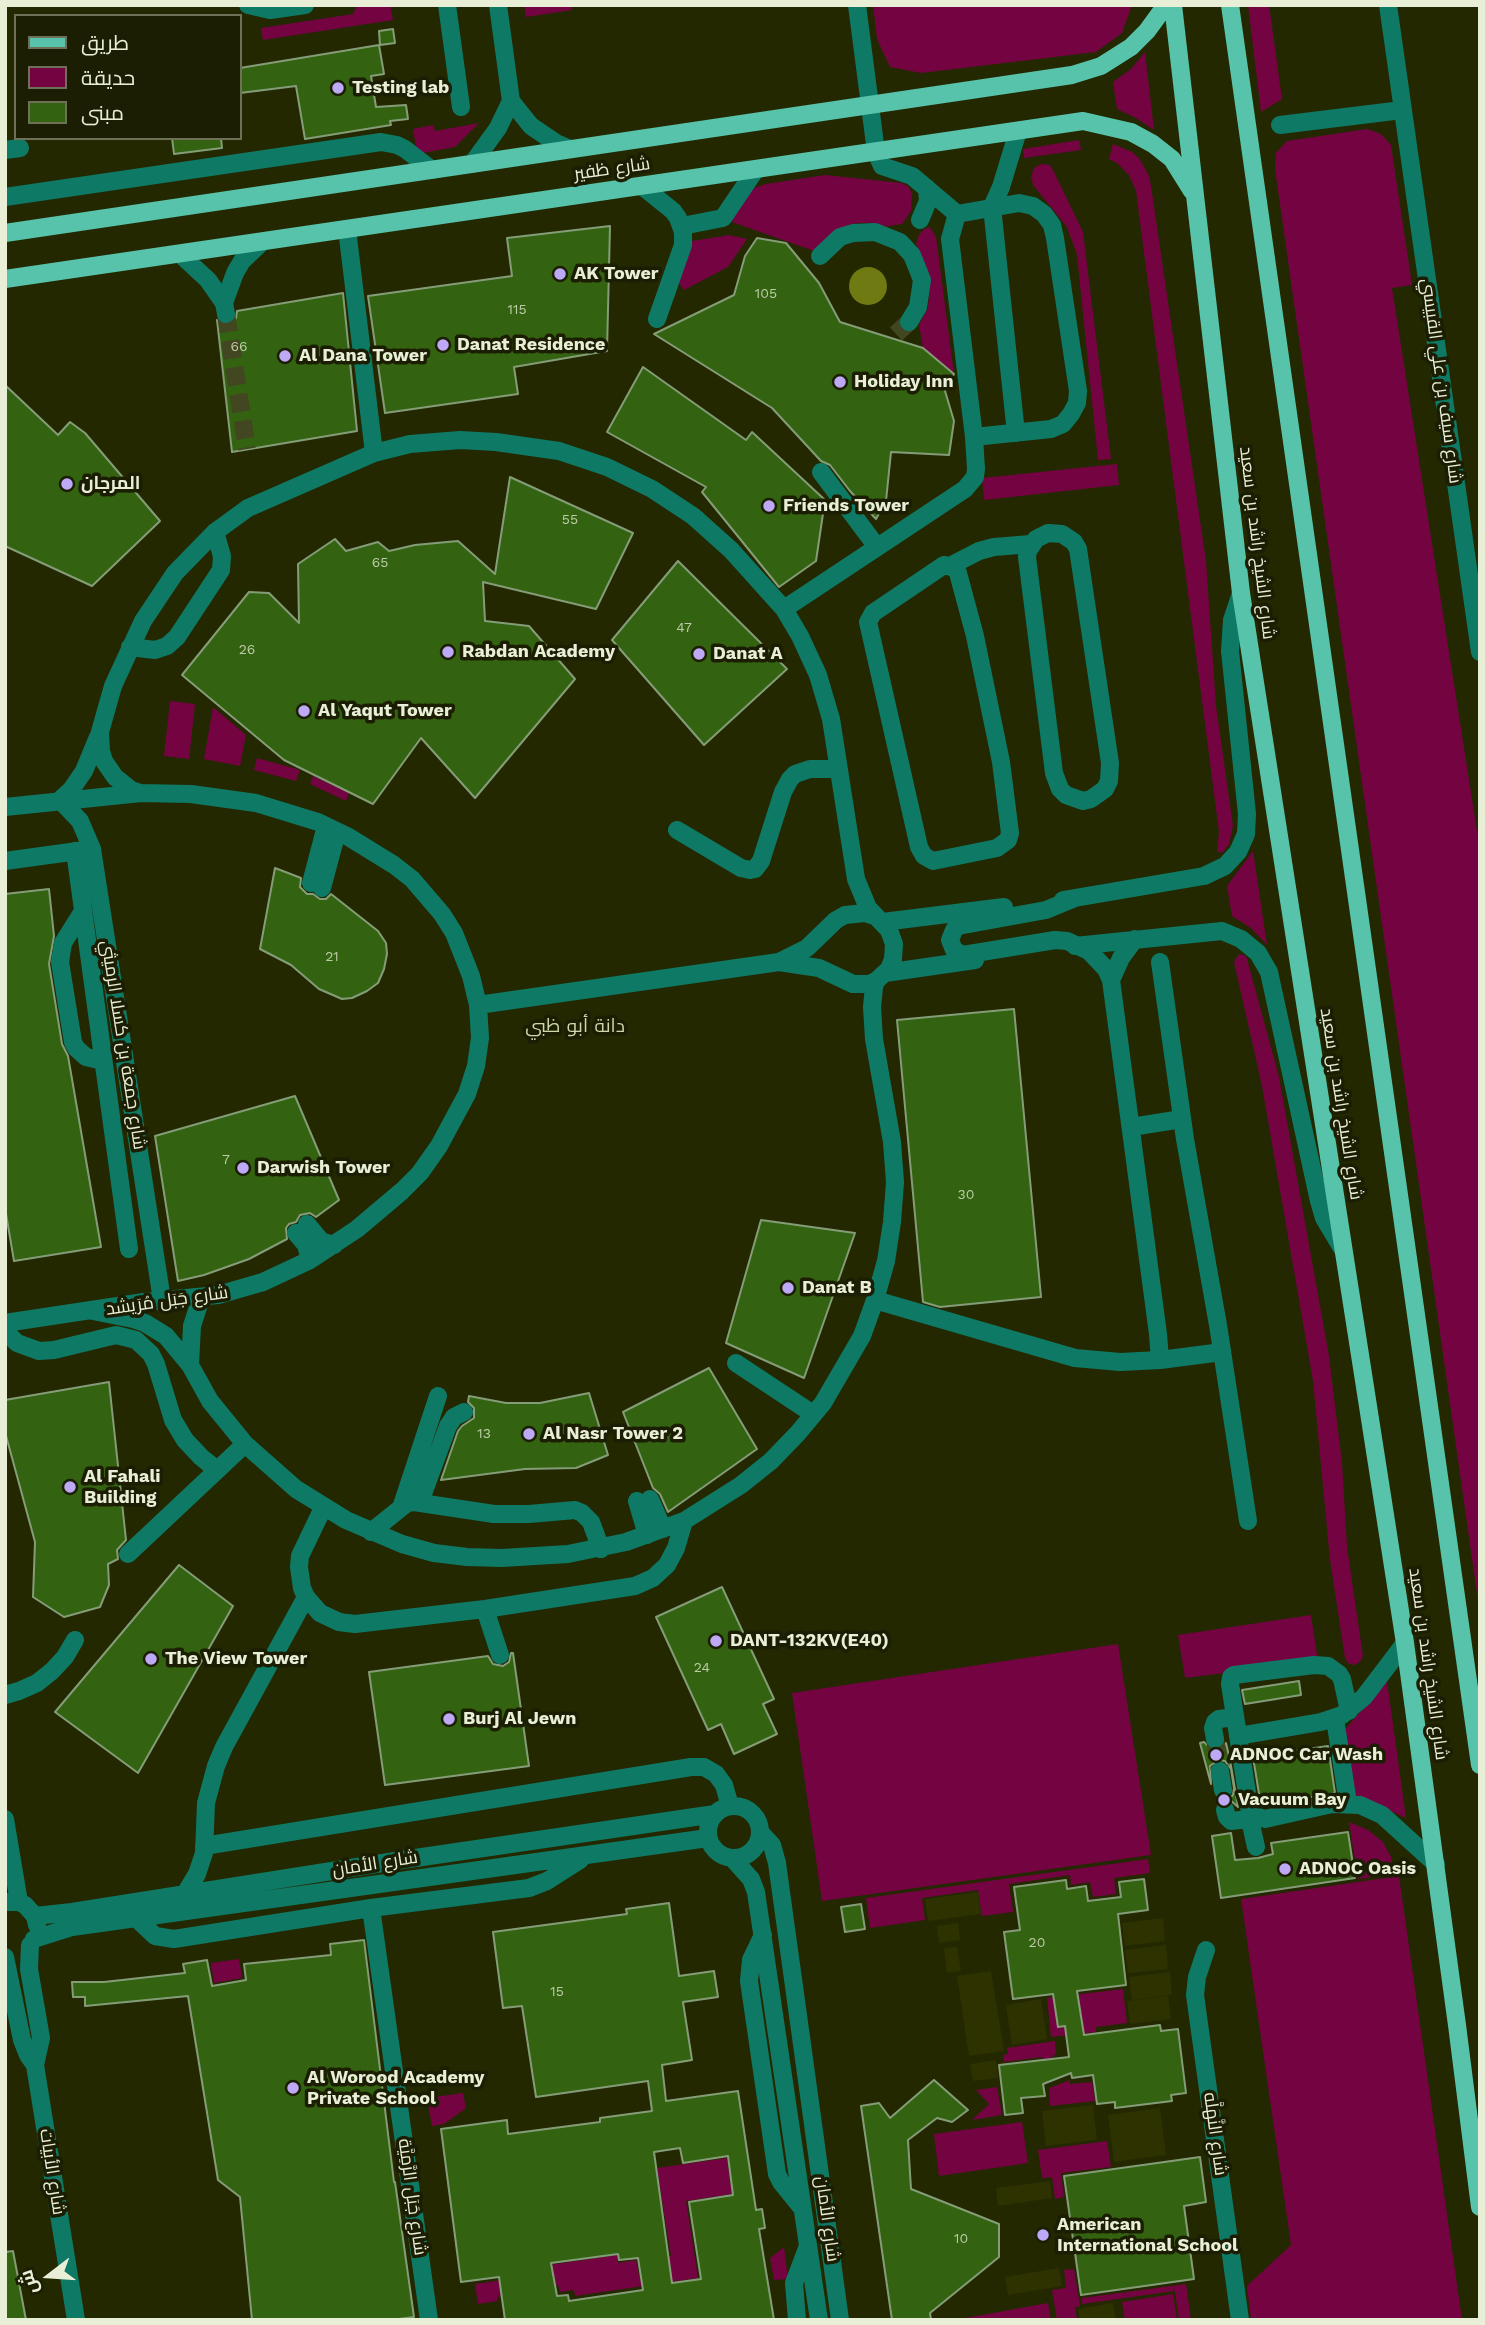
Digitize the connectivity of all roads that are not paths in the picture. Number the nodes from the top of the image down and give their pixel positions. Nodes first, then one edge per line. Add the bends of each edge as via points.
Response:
1 (248, 5) edge
2 (305, 5) edge
3 (447, 5) edge
4 (498, 5) edge
5 (857, 5) edge
6 (1166, 5) edge
7 (1173, 5) edge
8 (1230, 5) edge
9 (1388, 5) edge
10 (511, 101) junction
11 (869, 105) junction
12 (461, 107) dead end
13 (1402, 110) junction
14 (1280, 125) dead end
15 (1018, 131) junction
16 (570, 149) junction
17 (876, 152) junction
18 (472, 164) junction
19 (756, 169) junction
20 (432, 170) junction
21 (642, 186) junction
22 (927, 188) junction
23 (5, 197) edge
24 (1196, 197) junction
25 (992, 207) junction
26 (954, 212) junction
27 (682, 226) junction
28 (347, 229) junction
29 (5, 233) edge
30 (262, 242) junction
31 (180, 254) junction
32 (820, 256) dead end
33 (5, 279) edge
34 (657, 319) dead end
35 (909, 322) tunnel mouth
36 (1016, 433) junction
37 (974, 437) junction
38 (374, 453) junction
39 (821, 472) dead end
40 (215, 532) junction
41 (1031, 544) junction
42 (877, 547) junction
43 (950, 566) junction
44 (1241, 593) junction
45 (784, 609) junction
46 (130, 647) junction
47 (1480, 652) edge
48 (100, 732) junction
49 (838, 769) junction
50 (141, 793) junction
51 (60, 800) junction
52 (5, 807) edge
53 (331, 829) junction
54 (677, 830) dead end
55 (83, 850) junction
56 (5, 860) edge
57 (316, 885) dead end
58 (1075, 898) junction
59 (83, 911) junction
60 (879, 919) junction
61 (1135, 939) junction
62 (1079, 945) junction
63 (779, 962) junction
64 (1160, 962) dead end
65 (881, 977) junction
66 (1111, 979) junction
67 (478, 1005) junction
68 (103, 1061) junction
69 (1182, 1119) junction
70 (1131, 1127) junction
71 (334, 1245) junction
72 (1342, 1248) junction
73 (129, 1249) dead end
74 (310, 1260) junction
75 (201, 1298) junction
76 (162, 1300) junction
77 (875, 1300) junction
78 (93, 1311) junction
79 (5, 1323) edge
80 (5, 1331) edge
81 (1222, 1352) junction
82 (1160, 1360) junction
83 (190, 1365) junction
84 (735, 1367) dead end
85 (438, 1396) dead end
86 (464, 1412) dead end
87 (809, 1420) junction
88 (245, 1444) junction
89 (218, 1470) junction
90 (643, 1500) dead end
91 (421, 1502) junction
92 (323, 1508) junction
93 (401, 1508) junction
94 (684, 1521) junction
95 (1248, 1521) dead end
96 (371, 1532) junction
97 (655, 1532) junction
98 (601, 1549) junction
99 (128, 1554) dead end
100 (306, 1597) junction
101 (485, 1609) junction
102 (75, 1640) dead end
103 (1405, 1643) junction
104 (500, 1655) dead end
105 (5, 1695) edge
106 (1342, 1715) junction
107 (1235, 1717) junction
108 (1238, 1736) junction
109 (1215, 1739) dead end
110 (1480, 1765) edge
111 (1220, 1770) tunnel mouth
112 (1223, 1790) dead end
113 (1348, 1803) junction
114 (723, 1810) junction
115 (1225, 1810) dead end
116 (5, 1819) edge
117 (1255, 1819) junction
118 (760, 1832) junction
119 (708, 1839) junction
120 (1255, 1847) dead end
121 (204, 1849) junction
122 (586, 1856) junction
123 (733, 1858) junction
124 (1436, 1864) junction
125 (233, 1886) junction
126 (185, 1894) junction
127 (12, 1902) edge
128 (241, 1905) junction
129 (371, 1908) junction
130 (35, 1916) junction
131 (136, 1918) junction
132 (32, 1942) junction
133 (1206, 1950) dead end
134 (5, 1951) edge
135 (5, 1957) edge
136 (35, 2065) junction
137 (1480, 2207) edge
138 (808, 2246) junction
139 (76, 2320) edge
140 (429, 2320) edge
141 (797, 2320) edge
142 (819, 2320) edge
143 (840, 2320) edge
144 (1240, 2320) edge

1 - 2 street via 270,10
3 - 12 street
4 - 10 street
5 - 11 street
6 - 11 main road, شارع ظفير via 1131,47 1101,66 1072,75
7 - 24 main road, شارع الشيخ راشد بن سعيد
8 - 110 main road, شارع الشيخ راشد بن سعيد
9 - 13 street, شارع سيف بن علي القبيسي
10 - 16 street via 531,126
10 - 18 street
11 - 16 main road, شارع ظفير
11 - 17 street
13 - 14 street
13 - 47 street, شارع سيف بن علي القبيسي
15 - 17 main road, شارع ظفير
15 - 24 main road, شارع ظفير via 1083,121 1131,132 1172,159
15 - 25 street
16 - 18 main road, شارع ظفير
17 - 19 main road, شارع ظفير
17 - 22 street via 882,166 912,176
18 - 20 main road, شارع ظفير
19 - 21 main road, شارع ظفير
19 - 27 street via 723,218
20 - 23 street via 405,149 381,142
20 - 29 main road, شارع ظفير
21 - 27 street via 673,211
21 - 28 main road, شارع ظفير
22 - 26 street
22 - 26 street via 928,201 920,220
24 - 44 main road, شارع الشيخ راشد بن سعيد
25 - 26 street
25 - 36 street
25 - 36 street via 1032,206 1052,225 1078,391 1077,403 1063,424
26 - 37 street via 950,239
27 - 34 street via 683,245
28 - 30 main road, شارع ظفير
28 - 38 street
30 - 31 main road, شارع ظفير
30 - 31 street via 242,261 225,308 199,270
31 - 33 main road, شارع ظفير
32 - 35 street via 840,237 853,233 875,232 900,242 917,263 922,281 918,307
36 - 37 street
37 - 42 street via 976,469 971,484
38 - 40 street via 248,508
38 - 45 street via 411,444 496,442 559,451 607,467 693,516
39 - 42 street
40 - 46 street via 167,584
40 - 46 street via 221,570 177,637 155,650
41 - 41 street via 1027,564 1054,773 1066,795 1074,800 1091,799 1105,789 1110,772 1078,549 1069,538 1056,533 1042,535
41 - 43 street via 979,551
42 - 45 street
43 - 43 street via 958,573 989,699 1010,834 997,848 933,861 919,846 868,622 899,594 939,567
44 - 58 street via 1232,620 1230,651 1247,814 1243,843 1232,860 1203,876
44 - 72 main road, شارع الشيخ راشد بن سعيد
45 - 49 street via 818,675 831,719
46 - 48 street
48 - 50 street via 108,769 122,784
48 - 51 street via 84,771
49 - 54 street via 810,769 790,779 755,869 745,870
49 - 60 street via 856,880 863,899
50 - 51 street, شارع جَبَل مُرَيشد
50 - 53 street, شارع جَبَل مُرَيشد via 245,801
51 - 52 street, شارع جَبَل مُرَيشد
51 - 55 street, شارع جمعة بن كسلا الرميثي via 80,821
53 - 57 street
53 - 67 street, شارع جَبَل مُرَيشد via 394,864 428,896 454,933
55 - 56 street
55 - 59 street
55 - 76 street, شارع جمعة بن كسلا الرميثي
58 - 60 street
58 - 62 street via 1046,910 958,926 950,940 954,950 963,955 1055,940
59 - 68 street
59 - 68 street via 63,943 60,962 73,1042 86,1057
60 - 63 street via 865,913 845,915 807,948
60 - 65 street via 894,944 893,959
61 - 62 street
61 - 66 street
61 - 72 street via 1222,931 1241,939 1264,962 1318,1201
62 - 65 street
62 - 66 street via 1098,959
63 - 65 street via 820,968 853,984 869,984
63 - 67 street
64 - 69 street
65 - 77 street via 873,993 872,1020 895,1182 890,1235
66 - 70 street
67 - 71 street, شارع جَبَل مُرَيشد via 476,1066 467,1094 439,1146 402,1191
68 - 73 street
69 - 70 street
69 - 81 street
70 - 82 street
71 - 74 street, شارع جَبَل مُرَيشد
71 - 74 street via 302,1229
72 - 103 main road, شارع الشيخ راشد بن سعيد
74 - 75 street, شارع جَبَل مُرَيشد via 241,1290
75 - 76 street, شارع جَبَل مُرَيشد
75 - 83 street via 192,1326
76 - 78 street, شارع جَبَل مُرَيشد
77 - 82 street via 1075,1358
77 - 87 street via 850,1358
78 - 79 street, شارع جَبَل مُرَيشد
78 - 83 street via 145,1323 166,1336
80 - 89 street via 17,1343 39,1351 116,1335 136,1340 156,1364 173,1420 185,1440
81 - 82 street
81 - 95 street
83 - 88 street via 210,1401
84 - 87 street
85 - 93 street
86 - 91 street via 448,1426
87 - 94 street via 771,1461
88 - 89 street
88 - 92 street
89 - 99 street
90 - 97 street
91 - 93 street
91 - 98 street via 494,1514 575,1510 591,1522
92 - 96 street
92 - 100 street via 300,1556 299,1578
93 - 96 street
94 - 97 street
94 - 101 street via 667,1565 644,1583
96 - 98 street via 434,1553 467,1557 535,1557
97 - 98 street
100 - 101 street via 320,1613 355,1625
100 - 121 street via 224,1747 210,1785
101 - 104 street
102 - 105 street via 45,1677
103 - 106 street via 1364,1697
103 - 124 main road, شارع الشيخ راشد بن سعيد
106 - 107 street via 1342,1679 1334,1669 1321,1665 1234,1675 1230,1684
106 - 108 street
106 - 113 street
107 - 108 street
107 - 109 street via 1215,1722
108 - 117 street via 1248,1806
111 - 112 street
113 - 117 street
113 - 124 street via 1382,1815
114 - 118 street via 748,1809
114 - 119 street via 707,1829
114 - 121 street via 724,1785 716,1774 704,1767 691,1767
114 - 125 street, شارع الأمان
115 - 117 street via 1231,1821
116 - 127 street
117 - 120 street
118 - 123 street via 755,1848
118 - 143 street, شارع الأمان via 772,1846 777,1863
119 - 122 street, شارع الأمان
119 - 123 street via 717,1853
121 - 125 street via 213,1871
121 - 126 street
122 - 128 street, شارع الأمان
122 - 129 street via 529,1888
123 - 138 street, شارع الأمان via 756,1892
124 - 137 main road, شارع الشيخ راشد بن سعيد
125 - 126 street, شارع الأمان
125 - 128 street
126 - 130 street, شارع الأمان
127 - 130 street
128 - 131 street, شارع الأمان
129 - 131 street via 169,1939 155,1936
129 - 140 street, شارع جَبَل الرَّمِيَّة
130 - 132 street, شارع الأبيات
131 - 132 street, شارع الأمان via 72,1927
132 - 134 street, شارع الأمان via 18,1952
132 - 136 street, شارع الأبيات via 29,1969 41,2038
133 - 144 street, شارع النَّهلَّه via 1195,1995
135 - 136 street, شارع الأبيات via 22,2040
136 - 139 street, شارع الأبيات
138 - 141 street via 794,2283
138 - 142 street, شارع الأمان

